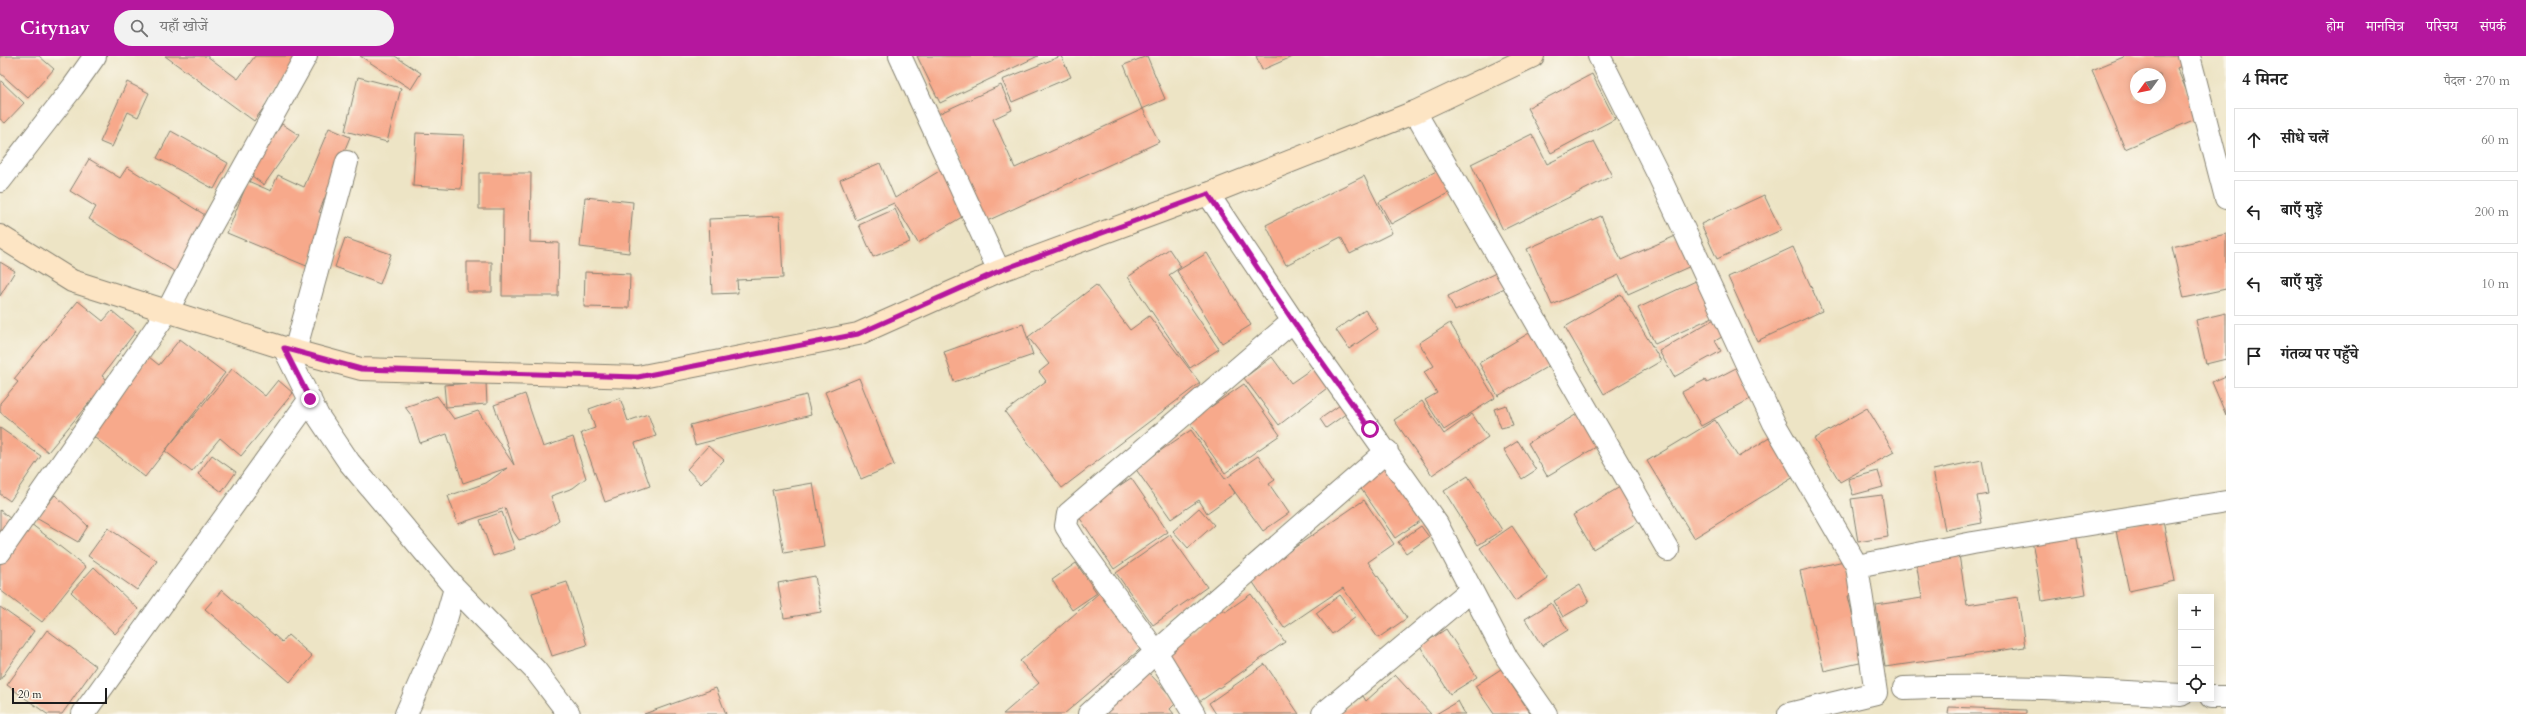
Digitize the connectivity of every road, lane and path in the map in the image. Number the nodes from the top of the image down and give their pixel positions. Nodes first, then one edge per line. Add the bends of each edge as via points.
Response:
1 (95, 56) edge
2 (306, 56) edge
3 (900, 56) edge
4 (1533, 56) edge
5 (1599, 56) edge
6 (2189, 56) edge
7 (1415, 112) junction
8 (347, 162) dead end
9 (0, 181) edge
10 (1208, 194) junction
11 (2226, 198) edge
12 (0, 236) edge
13 (999, 271) junction
14 (167, 312) junction
15 (1293, 321) junction
16 (289, 350) junction
17 (310, 399) junction
18 (1387, 451) junction
19 (2226, 502) edge
20 (1668, 550) dead end
21 (0, 552) edge
22 (1858, 566) junction
23 (455, 588) junction
24 (1471, 590) junction
25 (1156, 652) junction
26 (1904, 688) dead end
27 (2178, 695) edge
28 (2214, 697) edge
29 (2226, 697) edge
30 (83, 714) edge
31 (406, 714) edge
32 (569, 714) edge
33 (1089, 714) edge
34 (1194, 714) edge
35 (1323, 714) edge
36 (1546, 714) edge
37 (1789, 714) edge

1 - 9 street via 74,88
2 - 14 street via 210,228
3 - 13 street
4 - 7 main road
5 - 22 street via 1660,178 1774,423
6 - 11 street
7 - 10 main road
7 - 20 street
8 - 16 street
10 - 13 main road
10 - 15 street
12 - 14 main road via 72,281
13 - 16 main road via 858,334 638,377 361,369
14 - 16 main road
14 - 21 street
15 - 18 street
15 - 25 street via 1068,514 1066,526 1074,540
16 - 17 street
17 - 23 street via 318,416 349,462
17 - 30 street
18 - 24 street via 1437,524
18 - 25 street
19 - 22 street via 1973,543
22 - 37 street via 1876,693
23 - 31 street via 443,630
23 - 32 street via 536,671
24 - 35 street
24 - 36 street via 1507,658
25 - 33 street
25 - 34 street
26 - 27 street via 2032,688
28 - 29 street

